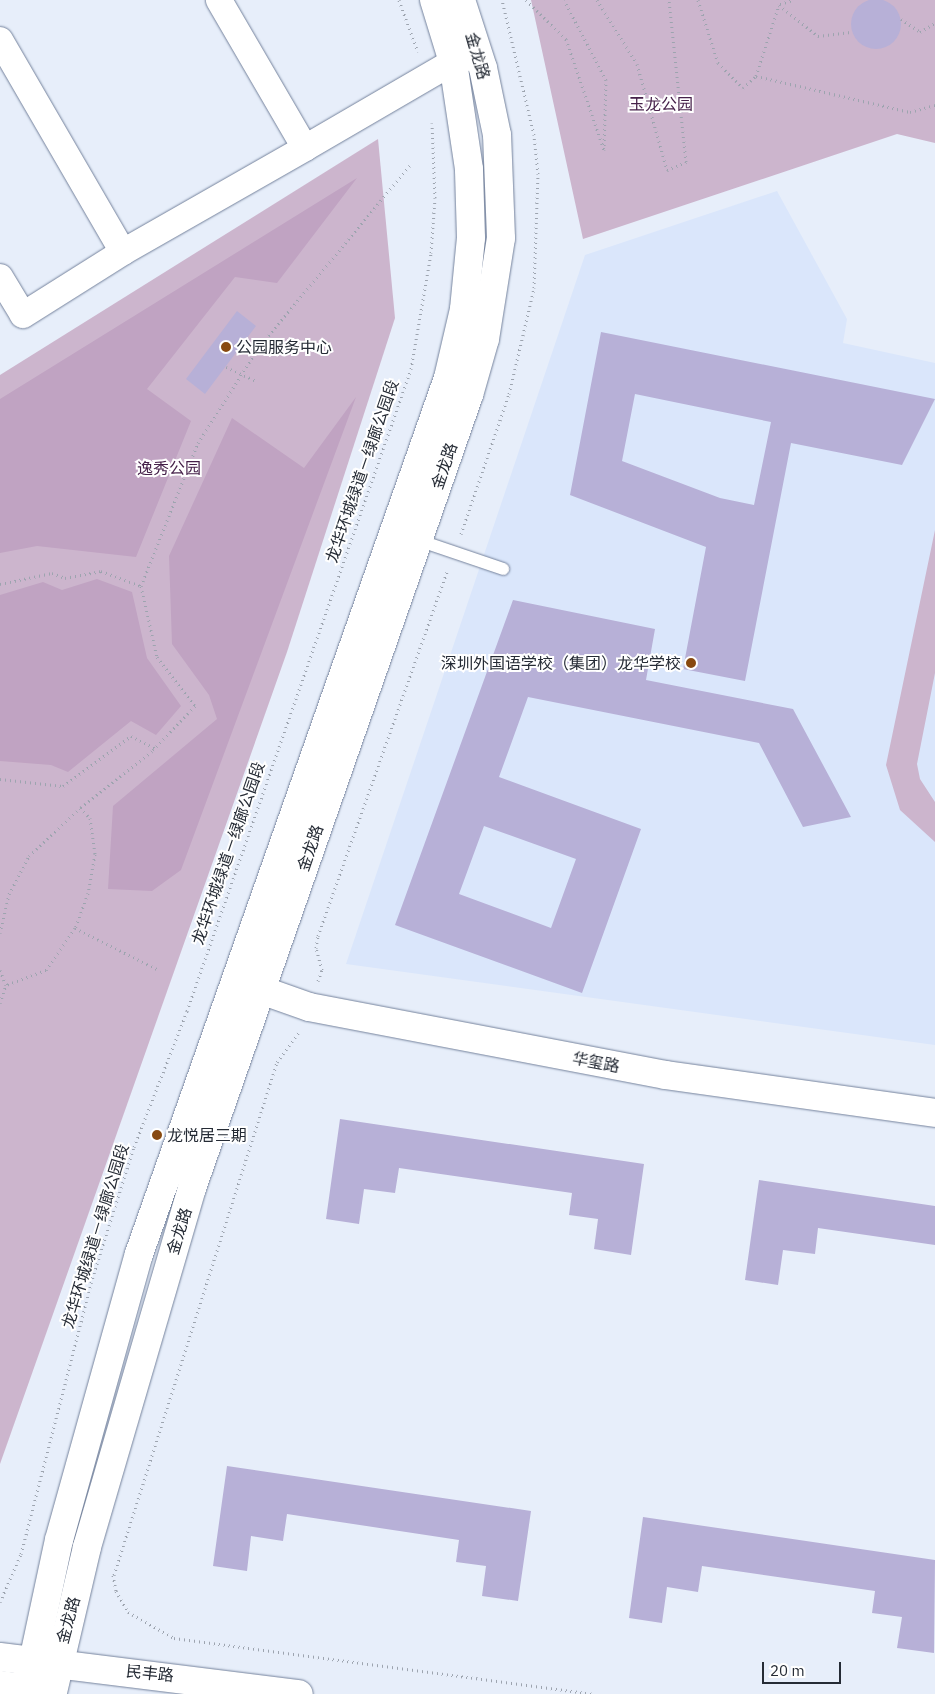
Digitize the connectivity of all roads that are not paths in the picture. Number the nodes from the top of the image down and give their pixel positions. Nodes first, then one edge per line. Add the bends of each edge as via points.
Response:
1 (218, 0) edge
2 (434, 0) edge
3 (461, 0) edge
4 (0, 40) edge
5 (478, 54) junction
6 (453, 62) junction
7 (305, 148) junction
8 (123, 252) junction
9 (0, 277) edge
10 (418, 540) junction
11 (504, 569) dead end
12 (261, 990) junction
13 (935, 1113) edge
14 (0, 1657) edge
15 (30, 1660) junction
16 (57, 1663) junction
17 (0, 1686) edge
18 (27, 1691) edge
19 (59, 1693) edge
20 (299, 1694) edge

1 - 7 street
2 - 6 main road, 金龙路
3 - 5 main road, 金龙路
4 - 8 street
5 - 6 street
5 - 10 main road, 金龙路 via 497,135 501,238 485,339
6 - 7 street
6 - 15 main road, 金龙路 via 469,169 471,238 464,309 448,378 148,1226
7 - 8 street
8 - 9 street via 23,315
10 - 11 lane
10 - 12 main road, 金龙路
12 - 13 main road, 华玺路 via 309,1007 666,1075
12 - 16 main road, 金龙路 via 170,1258
14 - 15 main road, 民丰路
15 - 16 main road, 民丰路
15 - 18 main road, 金龙路
16 - 19 main road, 金龙路
16 - 20 main road, 民丰路
17 - 18 main road
18 - 19 main road

